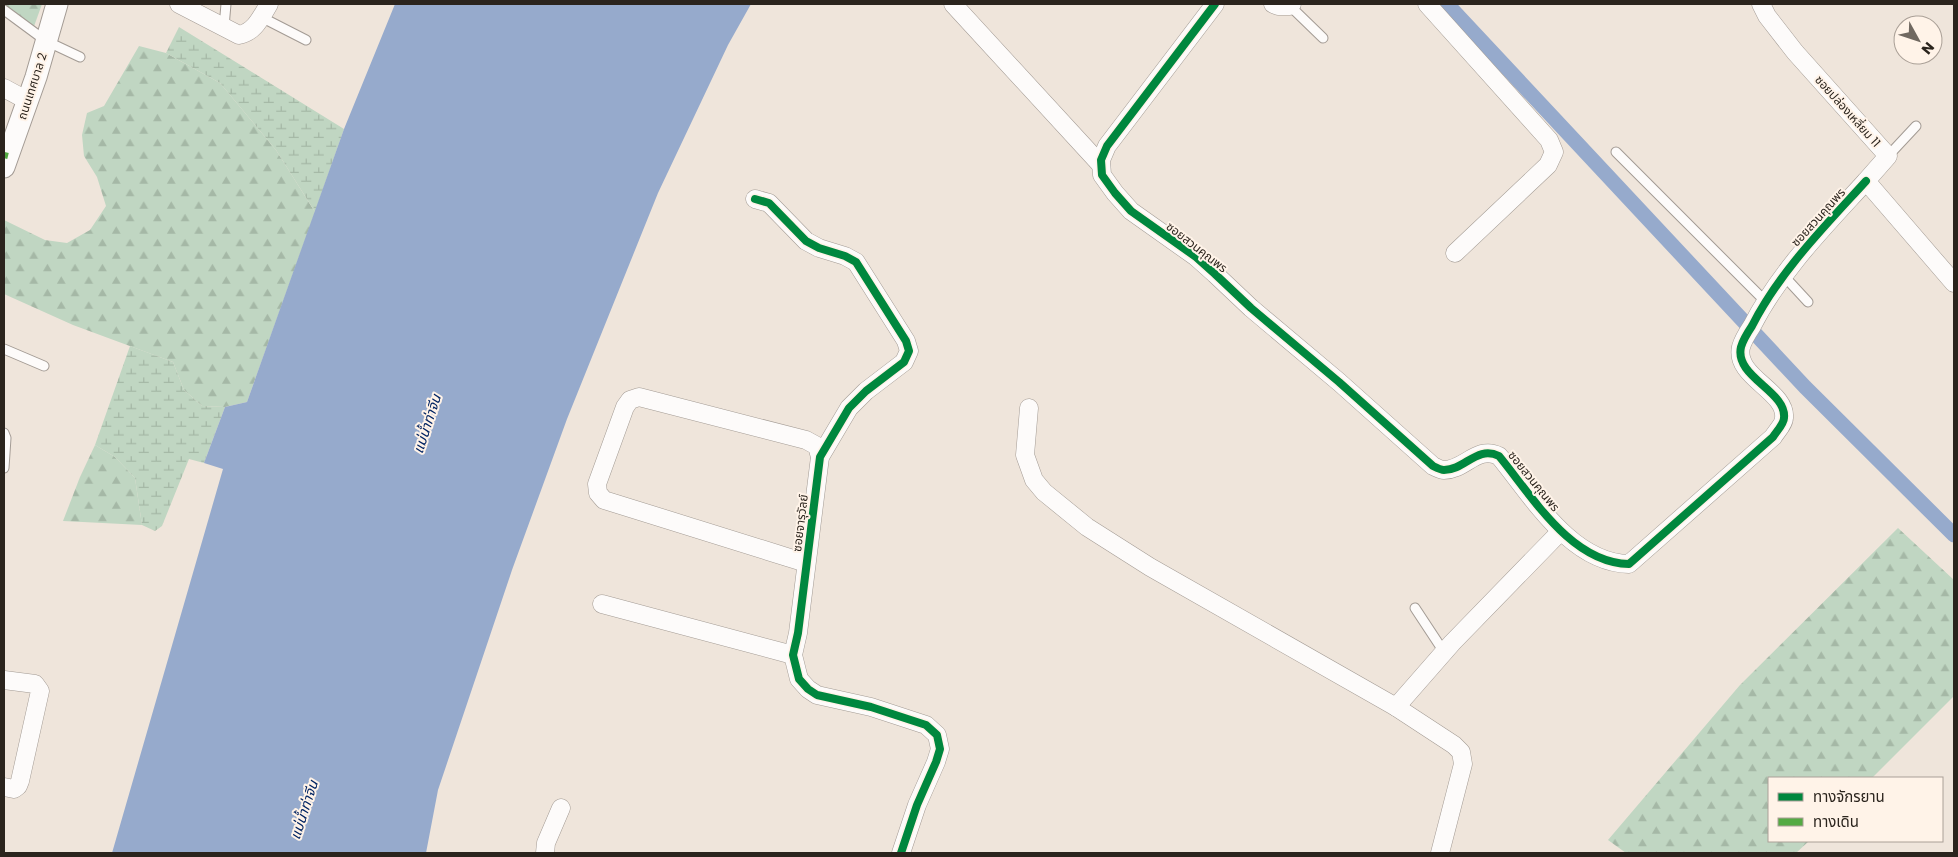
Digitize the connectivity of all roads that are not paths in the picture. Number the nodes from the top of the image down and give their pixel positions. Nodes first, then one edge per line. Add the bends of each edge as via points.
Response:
1 (57, 4) edge
2 (179, 4) edge
3 (226, 4) edge
4 (953, 4) edge
5 (1215, 4) edge
6 (1285, 4) edge
7 (1426, 4) edge
8 (1761, 4) edge
9 (4, 10) edge
10 (265, 10) edge
11 (224, 27) junction
12 (1323, 38) dead end
13 (306, 40) dead end
14 (46, 42) junction
15 (80, 57) dead end
16 (4, 88) edge
17 (28, 101) junction
18 (1916, 126) dead end
19 (1616, 152) dead end
20 (1888, 156) junction
21 (1101, 166) junction
22 (4, 167) edge
23 (1866, 180) junction
24 (755, 199) dead end
25 (1455, 253) dead end
26 (1784, 276) junction
27 (1954, 283) edge
28 (1766, 302) junction
29 (1808, 302) dead end
30 (4, 349) edge
31 (44, 366) dead end
32 (1029, 408) dead end
33 (4, 433) edge
34 (820, 457) junction
35 (4, 468) edge
36 (1560, 532) junction
37 (806, 563) junction
38 (602, 604) dead end
39 (1415, 608) dead end
40 (1444, 652) junction
41 (793, 655) junction
42 (4, 680) edge
43 (1396, 706) junction
44 (4, 786) edge
45 (561, 808) dead end
46 (546, 853) edge
47 (901, 853) edge
48 (1440, 853) edge

1 - 14 street, ถนนเทศบาล 2
2 - 11 street
3 - 11 lane
4 - 21 street
5 - 21 street via 1107,146
6 - 12 lane
7 - 25 street via 1549,140 1554,152 1548,165
8 - 20 street, ซอยปล่องเหลี่ยม 11 via 1795,52
9 - 14 lane
10 - 11 street via 255,27 246,33 239,34
10 - 13 lane
14 - 15 lane
14 - 17 street, ถนนเทศบาล 2
16 - 17 street
17 - 22 street, ถนนเทศบาล 2
18 - 20 lane
19 - 28 lane
20 - 23 street, ซอยปล่องเหลี่ยม 11
21 - 36 street, ซอยสวนคุณพร via 1102,175 1131,210 1209,268 1434,466 1443,471 1484,452 1499,456
23 - 26 street, ซอยสวนคุณพร
23 - 27 street
24 - 34 street, ซอยจารุวัลย์ via 769,203 818,248 856,262 906,341 909,351 904,362 849,408
26 - 28 street, ซอยสวนคุณพร
26 - 29 lane
28 - 36 street, ซอยสวนคุณพร via 1741,347 1748,371 1783,406 1784,420 1772,437 1629,564 1609,562
30 - 31 lane
32 - 43 street via 1025,456 1034,480 1044,492 1087,526 1150,567
33 - 35 lane
34 - 37 street, ซอยจารุวัลย์
34 - 37 street via 817,446 806,440 639,397 630,400 625,407 598,484 598,493 604,500
36 - 40 street
37 - 41 street, ซอยจารุวัลย์
38 - 41 street
39 - 40 lane
40 - 43 street
41 - 47 street, ซอยจารุวัลย์ via 799,679 818,695 871,707 926,725 937,735 940,749
42 - 44 street via 34,684 40,691 20,781 14,789
43 - 48 street via 1461,752 1463,764
45 - 46 street via 546,843

